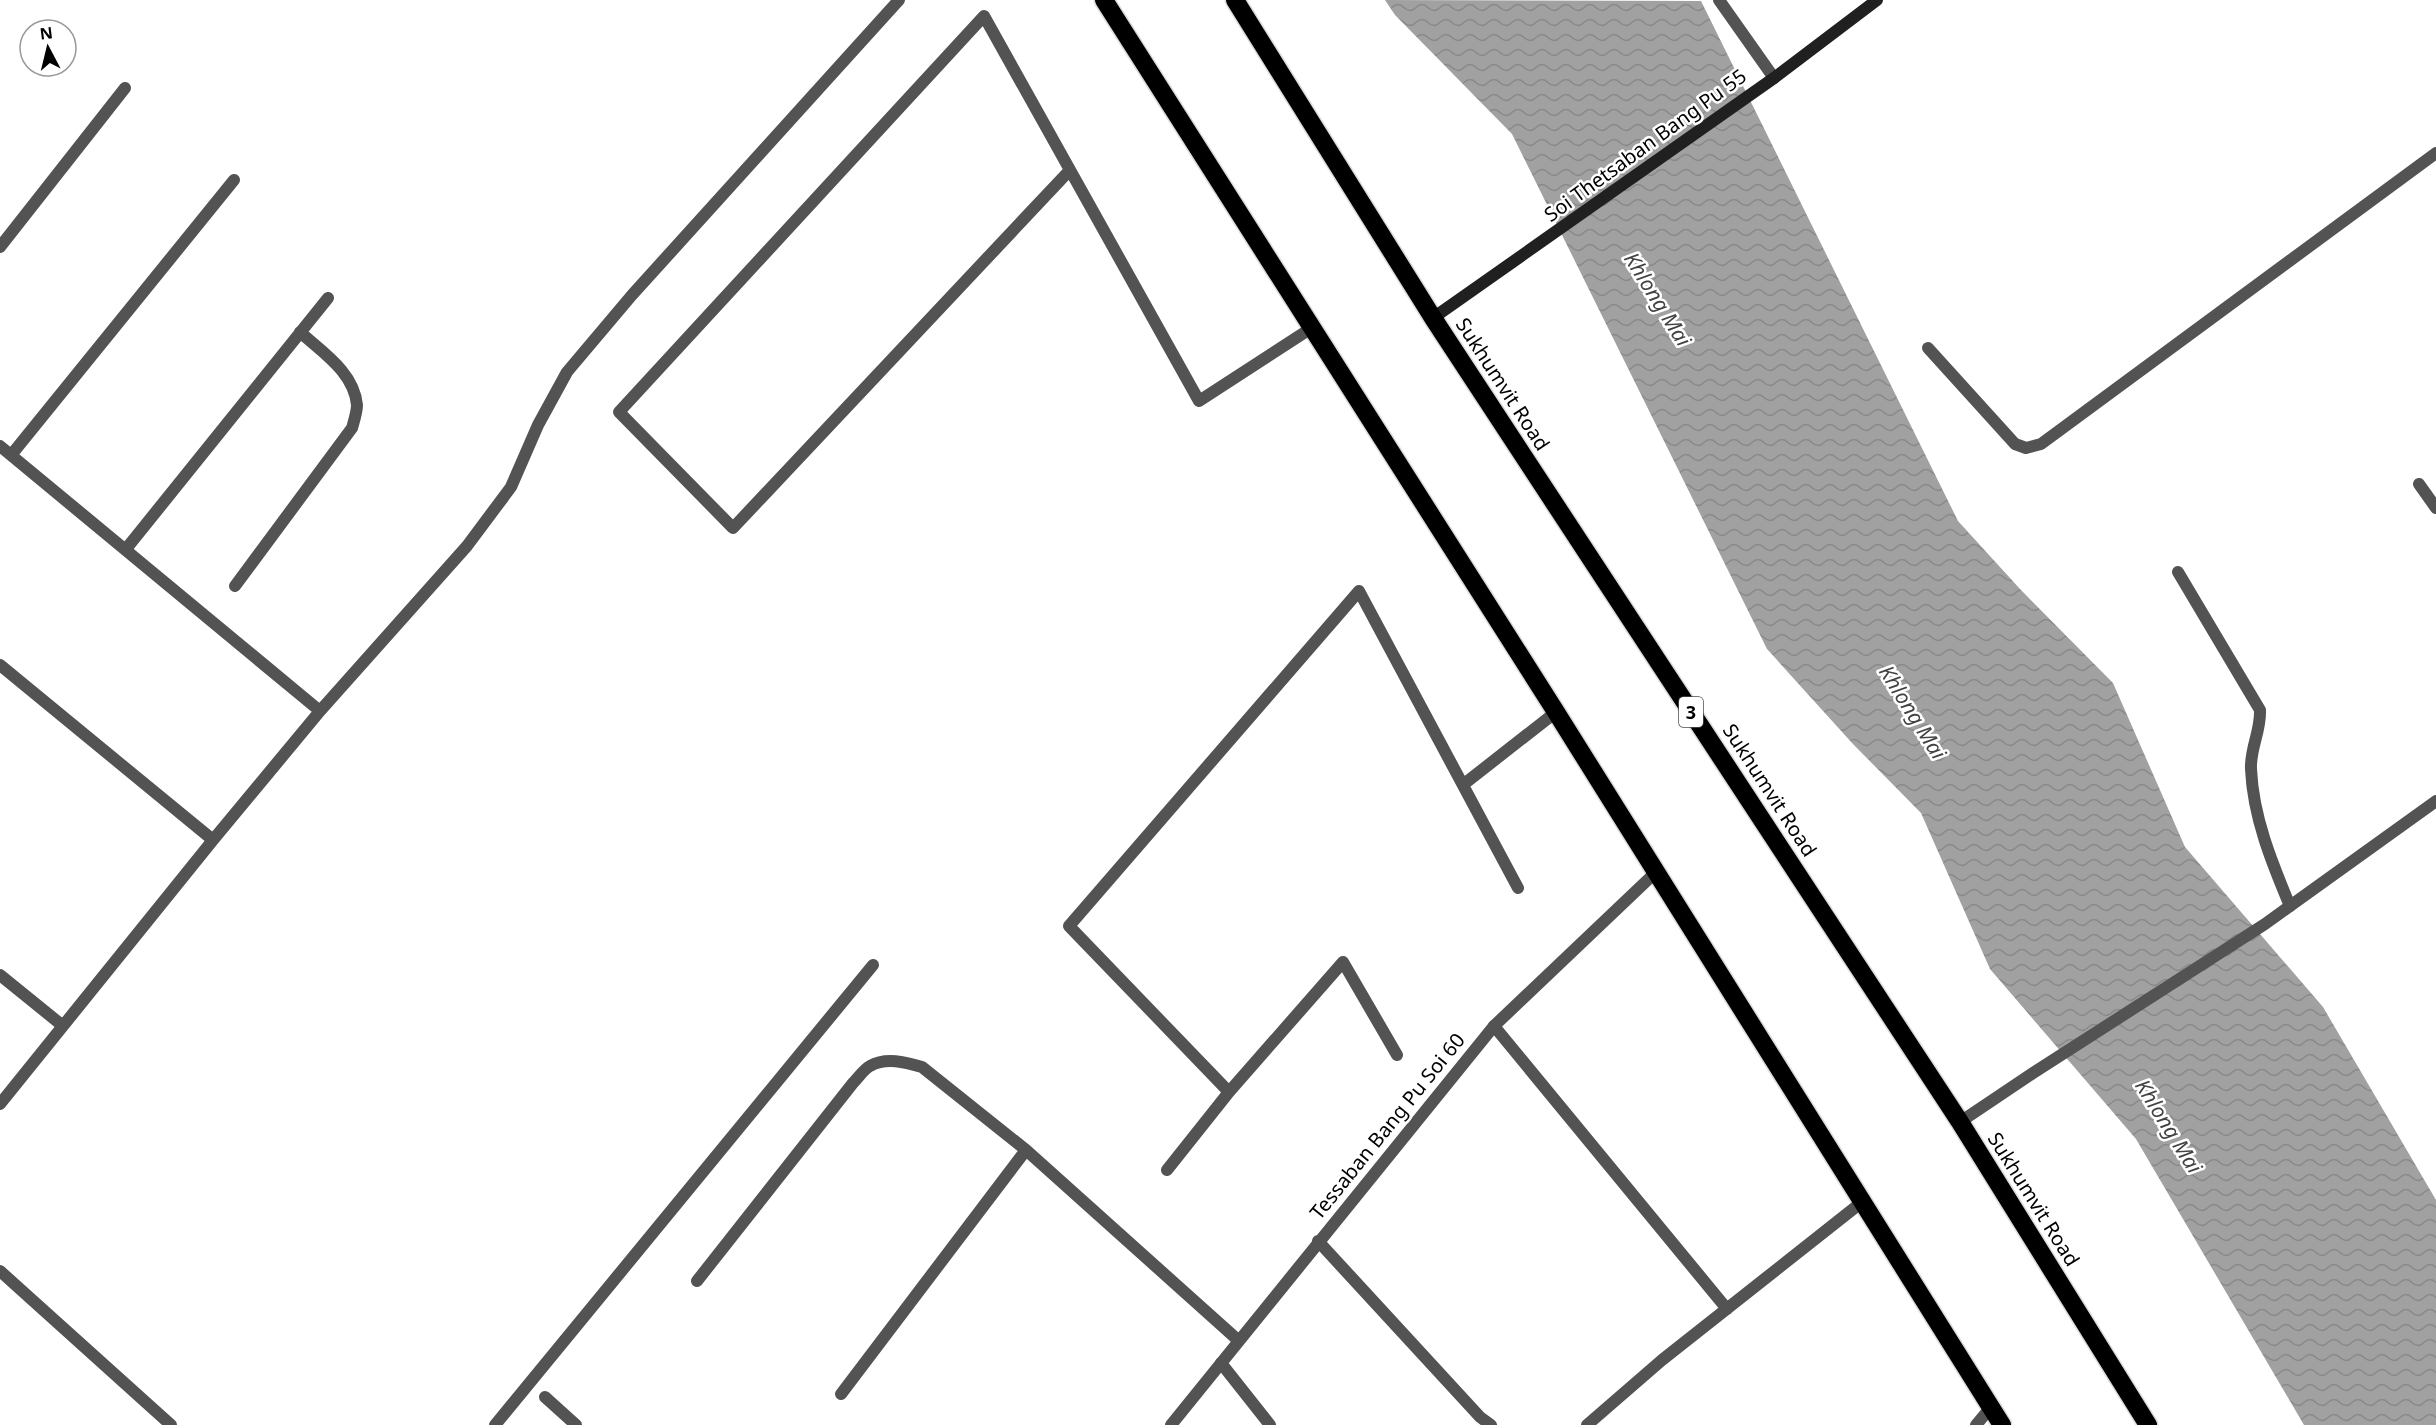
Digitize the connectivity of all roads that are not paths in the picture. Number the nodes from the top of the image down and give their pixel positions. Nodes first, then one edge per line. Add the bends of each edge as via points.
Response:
1 (899, 0) edge
2 (1104, 0) edge
3 (1234, 0) edge
4 (1719, 0) edge
5 (1869, 2) edge
6 (1774, 78) junction
7 (125, 88) dead end
8 (2436, 153) edge
9 (1070, 170) junction
10 (234, 180) dead end
11 (0, 247) edge
12 (328, 298) dead end
13 (1432, 318) junction
14 (1313, 327) junction
15 (300, 332) junction
16 (1928, 348) dead end
17 (0, 446) edge
18 (12, 454) junction
19 (2420, 484) dead end
20 (2436, 508) edge
21 (126, 549) junction
22 (2178, 572) dead end
23 (236, 586) dead end
24 (0, 665) edge
25 (320, 711) junction
26 (1556, 712) junction
27 (1464, 784) junction
28 (2436, 801) edge
29 (213, 840) junction
30 (1656, 872) junction
31 (1518, 888) dead end
32 (2290, 906) junction
33 (873, 965) dead end
34 (0, 975) edge
35 (63, 1026) junction
36 (1494, 1026) junction
37 (1396, 1055) dead end
38 (1229, 1092) junction
39 (0, 1104) edge
40 (1960, 1122) junction
41 (1026, 1150) junction
42 (1167, 1170) dead end
43 (1862, 1202) junction
44 (1318, 1241) junction
45 (0, 1271) edge
46 (697, 1281) dead end
47 (1727, 1309) junction
48 (1239, 1341) junction
49 (1221, 1363) junction
50 (842, 1394) dead end
51 (545, 1397) dead end
52 (1991, 1407) junction
53 (171, 1425) edge
54 (495, 1425) edge
55 (576, 1425) edge
56 (1171, 1425) edge
57 (1269, 1425) edge
58 (1491, 1425) edge
59 (1587, 1425) edge
60 (1976, 1425) edge
61 (2002, 1425) edge
62 (2148, 1425) edge

1 - 25 street via 567,372 538,424 511,487 467,546
2 - 14 highway
3 - 13 highway, Sukhumvit Road / 3
4 - 6 street
5 - 6 street, Soi Thetsaban Bang Pu 55
6 - 13 street, Soi Thetsaban Bang Pu 55
7 - 11 street
8 - 16 street via 2041,444 2026,448 2015,444
9 - 9 street via 984,16 619,412 733,528
9 - 14 street via 1199,401
10 - 18 street
12 - 15 street
13 - 40 highway, Sukhumvit Road / 3
14 - 26 highway
15 - 21 street
15 - 23 street via 349,380 357,406 352,428
17 - 18 street
18 - 21 street
19 - 20 street
21 - 25 street
22 - 32 street via 2260,710 2261,725 2253,744 2251,767 2254,797 2269,856
24 - 29 street
25 - 29 street
26 - 27 street
26 - 30 highway
27 - 31 street
27 - 38 street via 1359,591 1070,926
28 - 32 street
29 - 35 street
30 - 36 street, Tessaban Bang Pu Soi 60
30 - 43 highway
32 - 40 street
33 - 54 street
34 - 35 street
35 - 39 street
36 - 44 street, Tessaban Bang Pu Soi 60
36 - 47 street
37 - 38 street via 1343,962
38 - 42 street
40 - 62 highway, Sukhumvit Road / 3
41 - 46 street via 922,1067 890,1060 870,1066
41 - 48 street
41 - 50 street
43 - 47 street
43 - 52 highway
44 - 48 street, Tessaban Bang Pu Soi 60
44 - 58 street
45 - 53 street
47 - 59 street
48 - 49 street, Tessaban Bang Pu Soi 60
49 - 56 street, Tessaban Bang Pu Soi 60
49 - 57 street
51 - 55 street
52 - 60 street
52 - 61 highway

